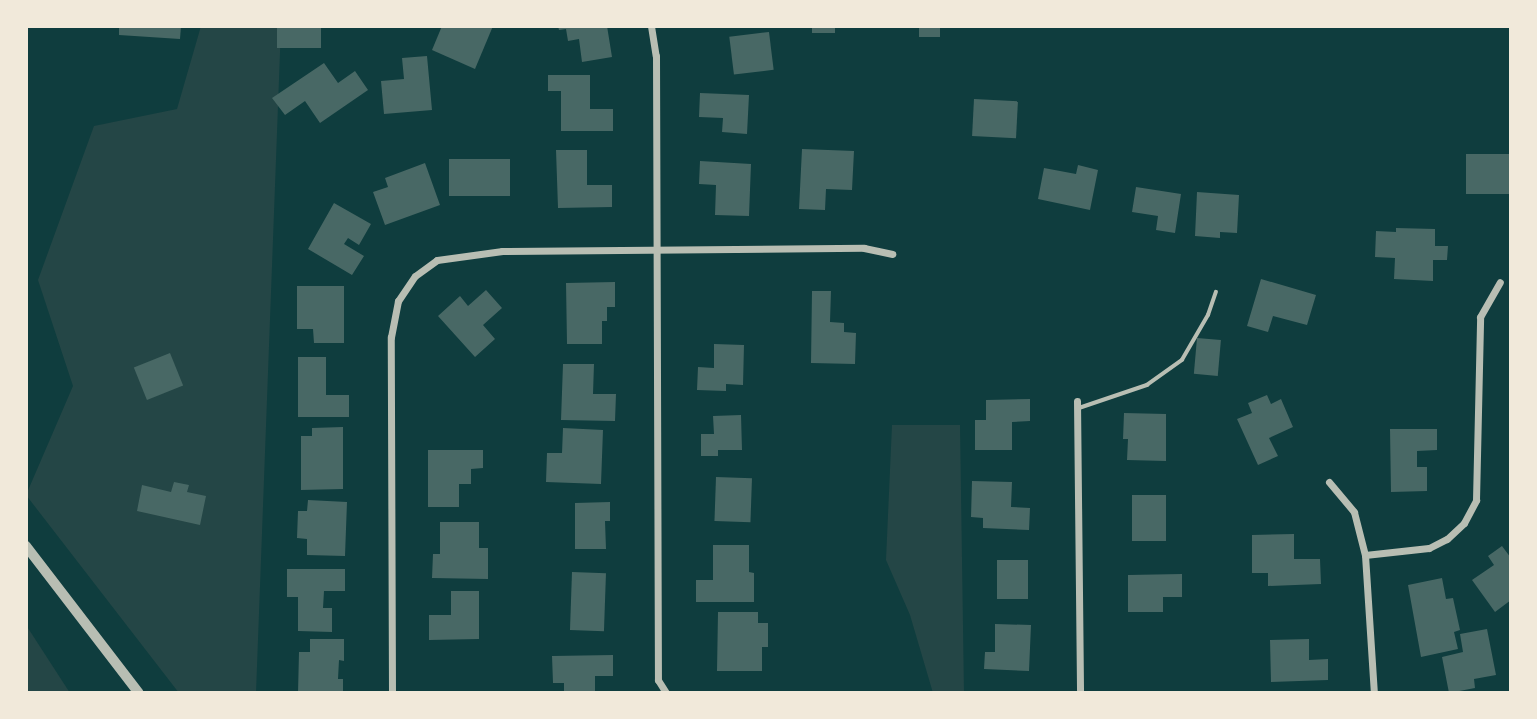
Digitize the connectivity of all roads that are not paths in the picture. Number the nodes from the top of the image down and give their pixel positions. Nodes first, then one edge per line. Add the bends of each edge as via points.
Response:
1 (651, 26) edge
2 (655, 248) junction
3 (891, 254) dead end
4 (1500, 282) dead end
5 (1216, 292) dead end
6 (1077, 405) joint
7 (1329, 482) dead end
8 (26, 546) edge
9 (1365, 555) junction
10 (139, 693) edge
11 (392, 693) edge
12 (666, 693) edge
13 (1080, 693) edge
14 (1374, 693) edge

1 - 2 street via 656,56
2 - 3 street via 864,248
2 - 11 street via 471,253 437,260 415,276 398,300 391,337 390,397
2 - 12 street via 658,680
4 - 9 street via 1480,317 1476,500 1464,523 1429,548
5 - 6 lane via 1182,360 1147,385
6 - 13 street
7 - 9 street via 1354,512
8 - 10 street
9 - 14 street

